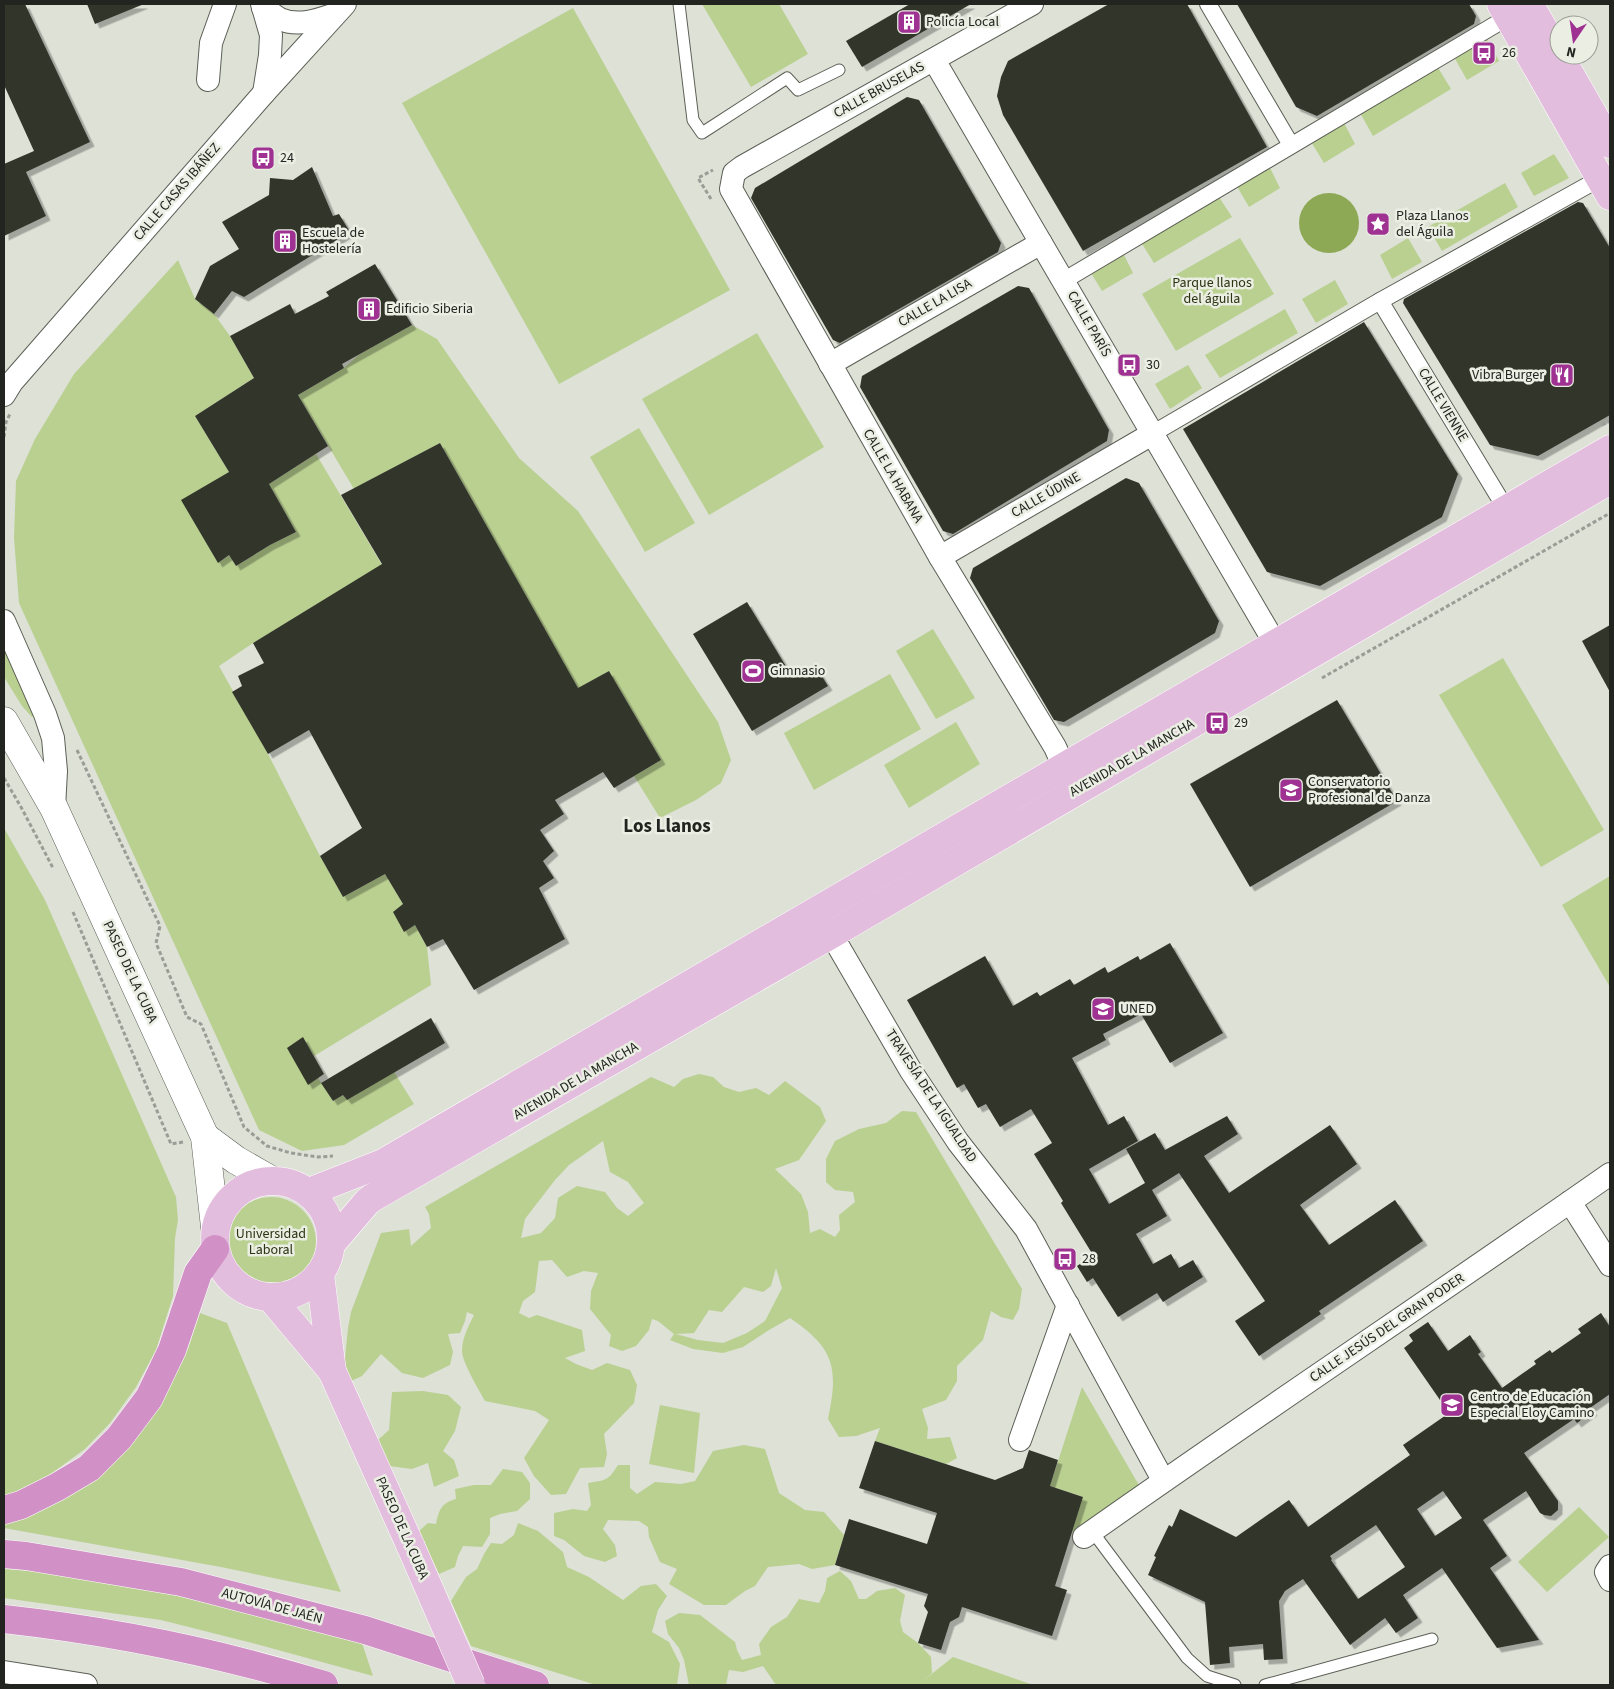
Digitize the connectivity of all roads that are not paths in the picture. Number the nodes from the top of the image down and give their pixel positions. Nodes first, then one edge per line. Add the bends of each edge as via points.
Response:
1 (225, 4) edge
2 (679, 4) edge
3 (1208, 4) edge
4 (1529, 4) edge
5 (263, 6) edge
6 (1024, 6) edge
7 (330, 14) edge
8 (1499, 14) edge
9 (1549, 38) edge
10 (934, 60) junction
11 (1565, 65) edge
12 (839, 70) dead end
13 (208, 80) dead end
14 (264, 92) junction
15 (1610, 144) edge
16 (1291, 145) junction
17 (732, 181) joint
18 (1600, 190) edge
19 (1041, 243) junction
20 (1063, 281) junction
21 (1380, 301) junction
22 (830, 364) junction
23 (6, 387) edge
24 (4, 403) edge
25 (1152, 434) junction
26 (1606, 437) edge
27 (1610, 480) edge
28 (1501, 512) junction
29 (1511, 538) junction
30 (940, 557) junction
31 (4, 621) edge
32 (1275, 644) junction
33 (1289, 667) junction
34 (4, 721) edge
35 (1064, 767) junction
36 (54, 808) junction
37 (817, 910) junction
38 (832, 934) junction
39 (205, 1137) junction
40 (1610, 1174) edge
41 (271, 1180) junction
42 (309, 1192) junction
43 (1570, 1202) junction
44 (215, 1238) junction
45 (332, 1243) junction
46 (1610, 1266) edge
47 (320, 1274) junction
48 (270, 1297) junction
49 (1068, 1305) junction
50 (332, 1370) junction
51 (1020, 1440) dead end
52 (1163, 1480) junction
53 (4, 1510) edge
54 (1088, 1534) joint
55 (4, 1554) edge
56 (1610, 1566) edge
57 (1610, 1580) edge
58 (4, 1619) edge
59 (1432, 1639) dead end
60 (4, 1672) edge
61 (86, 1685) edge
62 (324, 1685) edge
63 (471, 1685) edge
64 (535, 1685) edge
65 (1234, 1685) edge
66 (1265, 1685) edge

1 - 13 street via 211,44
2 - 12 lane via 693,120 702,133 787,78 798,90
3 - 16 street
4 - 9 main road
5 - 7 street via 280,19 295,22 309,22
5 - 14 street via 271,36
6 - 10 street, CALLE BRUSELAS
7 - 14 street, CALLE CASAS IBÁÑEZ
8 - 16 street
8 - 18 main road
10 - 17 street, CALLE BRUSELAS via 742,167 734,173
10 - 19 street, CALLE PARÍS
11 - 15 main road
14 - 23 street, CALLE CASAS IBÁÑEZ
16 - 20 street
17 - 22 street, CALLE LA HABANA via 735,198
18 - 21 street
19 - 20 street, CALLE PARÍS
19 - 22 street, CALLE LA LISA
20 - 25 street, CALLE PARÍS
21 - 25 street
21 - 28 street, CALLE VIENNE
22 - 30 street, CALLE LA HABANA
23 - 24 street
25 - 30 street, CALLE ÚDINE
25 - 32 street, CALLE PARÍS
26 - 28 main road, AVENIDA DE LA MANCHA
27 - 29 main road, AVENIDA DE LA MANCHA
28 - 29 street
28 - 32 main road, AVENIDA DE LA MANCHA
29 - 33 main road, AVENIDA DE LA MANCHA
30 - 35 street, CALLE LA HABANA
31 - 36 street, PASEO DE LA CUBA via 53,738 56,771
32 - 33 street, CALLE PARÍS
32 - 35 main road, AVENIDA DE LA MANCHA
33 - 38 main road, AVENIDA DE LA MANCHA
34 - 36 main road, PASEO DE LA CUBA
35 - 37 main road, AVENIDA DE LA MANCHA
36 - 39 main road, PASEO DE LA CUBA
37 - 38 street
37 - 42 main road, AVENIDA DE LA MANCHA via 383,1163
38 - 45 main road, AVENIDA DE LA MANCHA via 367,1202
38 - 49 street, TRAVESÍA DE LA IGUALDAD via 911,1070 958,1142 1026,1228
39 - 41 main road
39 - 44 main road
40 - 43 street, CALLE JESÚS DEL GRAN PODER
41 - 42 main road via 287,1182
41 - 44 main road via 256,1182 229,1199 220,1212
42 - 45 main road via 322,1206 330,1224
43 - 46 street
43 - 52 street, CALLE JESÚS DEL GRAN PODER
44 - 48 main road via 222,1268 236,1284 252,1293
44 - 53 highway via 198,1273 172,1350 149,1398 119,1438 89,1468 21,1505
45 - 47 main road
47 - 48 main road via 306,1287 289,1295
47 - 50 main road, PASEO DE LA CUBA
48 - 50 main road, PASEO DE LA CUBA
49 - 51 street
49 - 52 street, TRAVESÍA DE LA IGUALDAD
50 - 63 main road, PASEO DE LA CUBA, bridge
52 - 54 street
54 - 65 lane via 1187,1658 1207,1676
55 - 64 highway, AUTOVÍA DE JAÉN via 182,1582 365,1630
56 - 57 street via 1606,1572
58 - 62 highway via 56,1625 198,1651
59 - 66 lane
60 - 61 street

